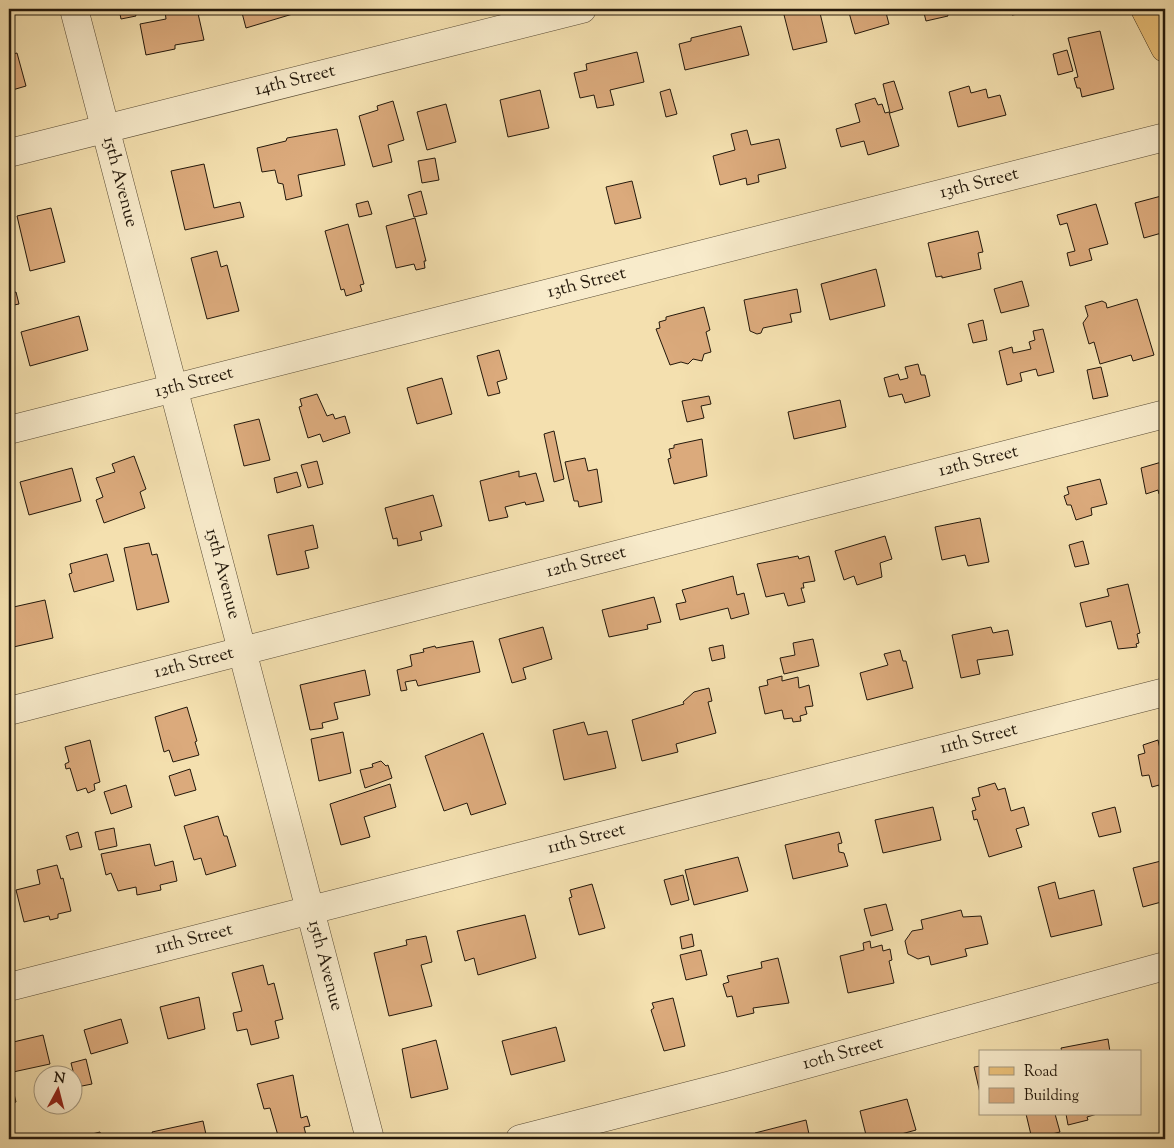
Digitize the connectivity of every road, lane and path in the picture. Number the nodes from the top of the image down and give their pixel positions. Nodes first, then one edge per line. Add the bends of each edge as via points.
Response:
1 (74, 9) edge
2 (582, 9) edge
3 (1145, 9) edge
4 (1165, 48) edge
5 (104, 129) junction
6 (1165, 137) edge
7 (9, 153) edge
8 (173, 388) junction
9 (1165, 414) edge
10 (9, 430) edge
11 (242, 652) junction
12 (1165, 692) edge
13 (9, 711) edge
14 (310, 910) junction
15 (1165, 966) edge
16 (9, 987) edge
17 (370, 1139) edge
18 (520, 1139) edge

1 - 5 street, 15th Avenue
2 - 5 street, 14th Street
3 - 4 main road
5 - 7 street, 14th Street
5 - 8 street, 15th Avenue
6 - 8 street, 13th Street
8 - 10 street, 13th Street
8 - 11 street, 15th Avenue
9 - 11 street, 12th Street
11 - 13 street, 12th Street
11 - 14 street, 15th Avenue
12 - 14 street, 11th Street
14 - 16 street, 11th Street
14 - 17 street, 15th Avenue
15 - 18 street, 10th Street via 731,1085

